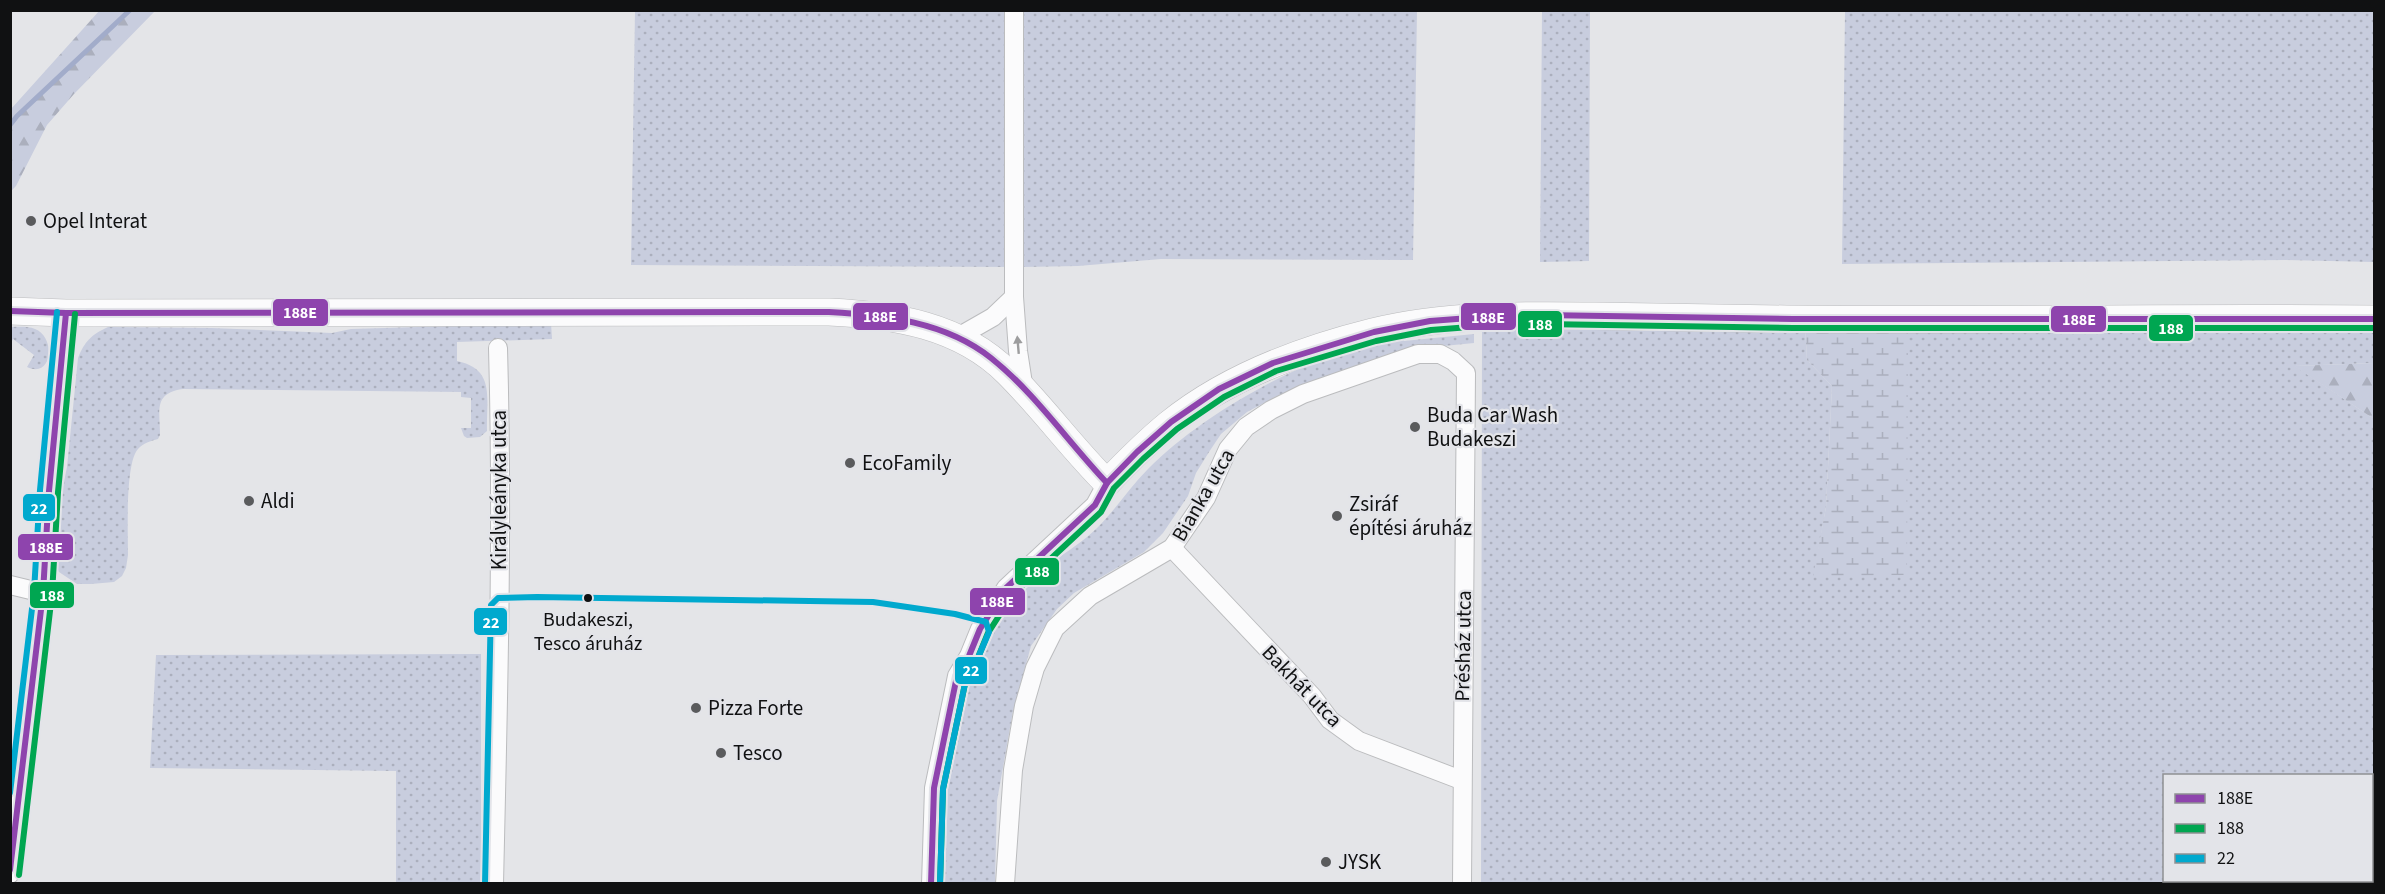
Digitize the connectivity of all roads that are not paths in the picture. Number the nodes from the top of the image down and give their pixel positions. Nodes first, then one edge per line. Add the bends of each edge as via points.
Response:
1 (1014, 10) edge
2 (1014, 297) junction
3 (10, 311) edge
4 (66, 313) junction
5 (2374, 319) edge
6 (958, 337) junction
7 (498, 348) dead end
8 (1024, 392) junction
9 (1467, 409) joint
10 (1107, 483) junction
11 (1172, 548) junction
12 (10, 585) edge
13 (44, 593) junction
14 (1461, 780) junction
15 (13, 843) edge
16 (10, 874) edge
17 (494, 884) edge
18 (931, 884) edge
19 (1005, 884) edge
20 (1462, 884) edge

1 - 2 street
2 - 6 street via 993,317
8 -> 2 street
3 - 4 main road
4 - 6 main road via 829,312 898,318
4 - 13 street
5 - 10 main road via 1542,315 1430,321 1319,347 1273,363 1220,389 1171,422
6 - 8 main road via 1008,372
7 - 17 street, Királyleányka utca via 500,587
8 - 10 main road
9 - 11 street, Bianka utca via 1466,373 1440,354 1418,354 1303,394 1246,427 1228,449 1206,498
9 - 14 street, Présház utca
10 - 18 street via 1095,506 1006,588 957,676 933,788
11 - 14 street, Bakhát utca via 1330,720 1359,741
11 - 19 street, Bianka utca via 1090,596 1055,628 1044,648 1024,706 1012,770
12 - 13 street
13 - 15 street
14 - 20 street, Présház utca
15 - 16 street

